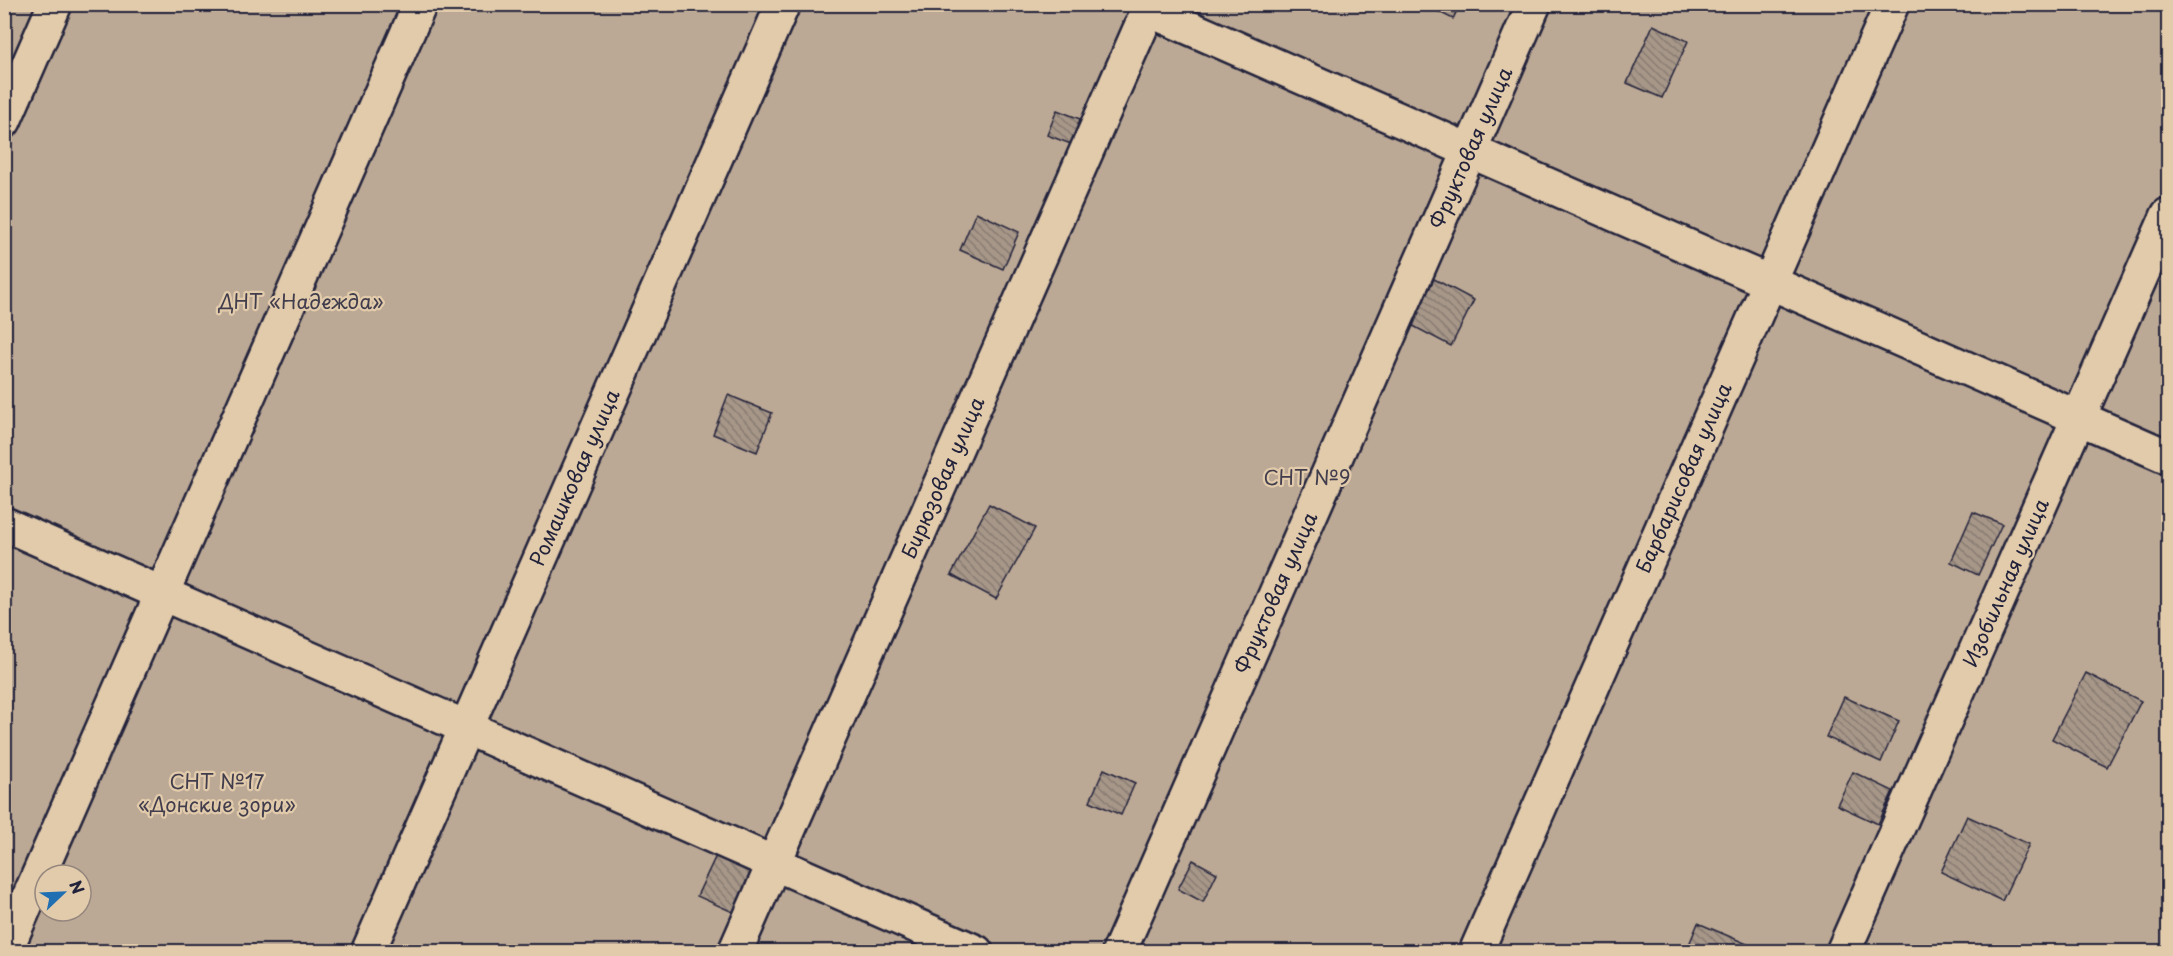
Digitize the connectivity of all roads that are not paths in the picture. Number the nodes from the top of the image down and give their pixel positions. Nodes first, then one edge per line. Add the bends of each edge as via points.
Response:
1 (55, 4) edge
2 (420, 4) edge
3 (783, 4) edge
4 (1534, 4) edge
5 (1892, 4) edge
6 (1150, 7) edge
7 (4, 121) edge
8 (1470, 150) junction
9 (2169, 215) edge
10 (1770, 282) junction
11 (2079, 418) junction
12 (2169, 458) edge
13 (4, 524) edge
14 (162, 594) junction
15 (466, 727) junction
16 (774, 863) junction
17 (5, 951) edge
18 (368, 951) edge
19 (735, 951) edge
20 (976, 951) edge
21 (1119, 951) edge
22 (1476, 951) edge
23 (1843, 951) edge

1 - 7 street
2 - 14 street
3 - 15 street, Ромашковая улица
4 - 8 street, Фруктовая улица
5 - 10 street, Барбарисовая улица
6 - 8 street
6 - 16 street, Бирюзовая улица
8 - 10 street
8 - 21 street, Фруктовая улица
9 - 11 street, Изобильная улица
10 - 11 street
10 - 22 street, Барбарисовая улица
11 - 12 street
11 - 23 street, Изобильная улица
13 - 14 street
14 - 15 street
14 - 17 street
15 - 16 street
15 - 18 street, Ромашковая улица
16 - 19 street, Бирюзовая улица
16 - 20 street

